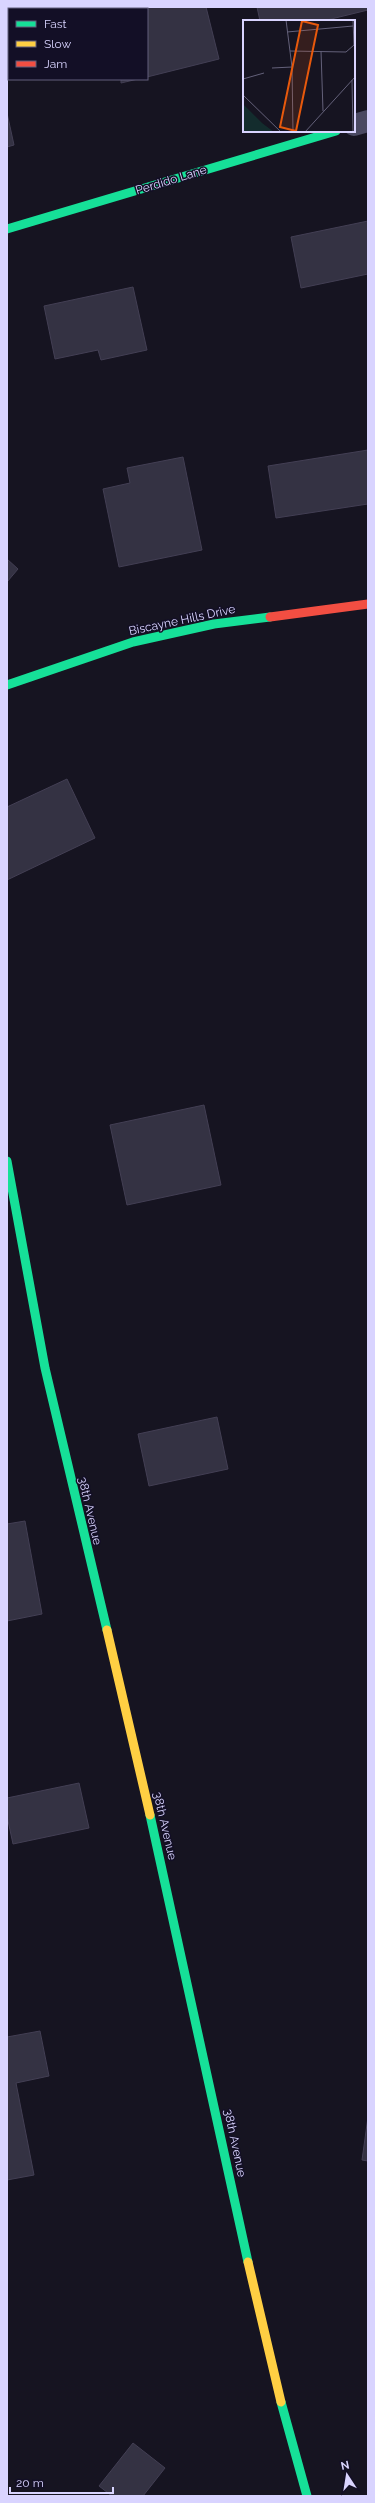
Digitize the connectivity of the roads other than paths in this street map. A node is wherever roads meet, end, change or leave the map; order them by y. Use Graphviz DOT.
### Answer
graph roads {
  1 [pos="368,121"];
  2 [pos="355,126"];
  3 [pos="333,132"];
  4 [pos="7,229"];
  5 [pos="368,604"];
  6 [pos="7,685"];
  7 [pos="7,1161"];
  8 [pos="306,2496"];
  1 -- 2 [label="street"];
  3 -- 4 [label="street, Perdido Lane"];
  5 -- 6 [label="street, Biscayne Hills Drive"];
  7 -- 8 [label="street, 38th Avenue"];
}
